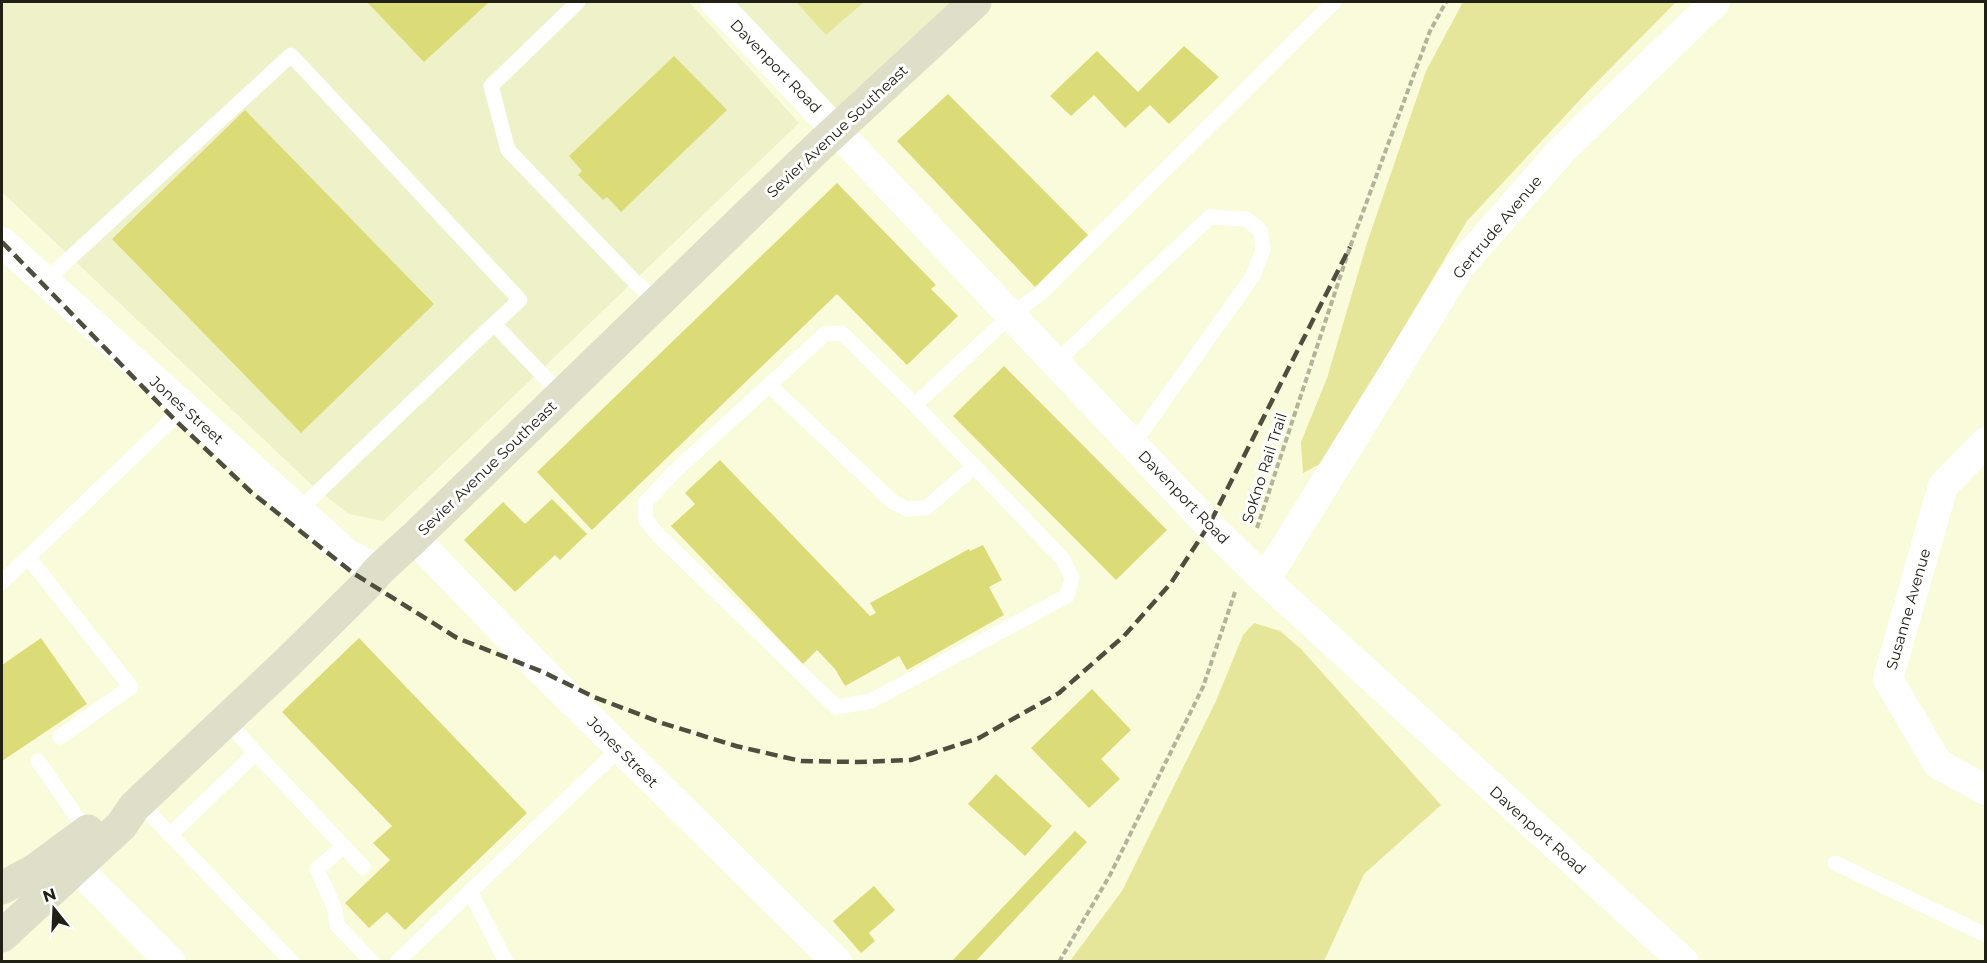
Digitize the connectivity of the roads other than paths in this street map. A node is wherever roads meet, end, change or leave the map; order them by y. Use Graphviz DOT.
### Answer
graph roads {
  1 [pos="578,2"];
  2 [pos="715,2"];
  3 [pos="975,2"];
  4 [pos="1334,2"];
  5 [pos="1715,2"];
  6 [pos="837,129"];
  7 [pos="2,242"];
  8 [pos="45,281"];
  9 [pos="658,302"];
  10 [pos="1011,315"];
  11 [pos="494,324"];
  12 [pos="1056,362"];
  13 [pos="769,385"];
  14 [pos="562,395"];
  15 [pos="915,405"];
  16 [pos="184,408"];
  17 [pos="1986,442"];
  18 [pos="1133,444"];
  19 [pos="975,466"];
  20 [pos="297,511"];
  21 [pos="414,538"];
  22 [pos="28,557"];
  23 [pos="379,570"];
  24 [pos="1256,570"];
  25 [pos="2,582"];
  26 [pos="225,720"];
  27 [pos="60,737"];
  28 [pos="619,749"];
  29 [pos="256,753"];
  30 [pos="38,761"];
  31 [pos="1986,790"];
  32 [pos="136,805"];
  33 [pos="87,832"];
  34 [pos="170,835"];
  35 [pos="344,846"];
  36 [pos="1835,863"];
  37 [pos="76,867"];
  38 [pos="363,867"];
  39 [pos="2,888"];
  40 [pos="470,891"];
  41 [pos="1986,935"];
  42 [pos="2,936"];
  43 [pos="171,962"];
  44 [pos="292,962"];
  45 [pos="372,962"];
  46 [pos="397,962"];
  47 [pos="506,962"];
  48 [pos="837,962"];
  49 [pos="1684,962"];
  1 -- 9 [label="lane"];
  2 -- 6 [label="street, Davenport Road"];
  3 -- 6 [label="main road, Sevier Avenue Southeast"];
  4 -- 10 [label="lane"];
  5 -- 24 [label="street, Gertrude Avenue"];
  6 -- 9 [label="main road, Sevier Avenue Southeast"];
  6 -- 10 [label="street, Davenport Road"];
  7 -- 8 [label="street, Jones Street"];
  8 -- 11 [label="lane"];
  8 -- 16 [label="street, Jones Street"];
  9 -- 14 [label="main road, Sevier Avenue Southeast"];
  10 -- 12 [label="street, Davenport Road"];
  10 -- 15 [label="lane"];
  11 -- 14 [label="lane"];
  11 -- 20 [label="lane"];
  12 -- 18 [label="street, Davenport Road"];
  12 -- 18 [label="lane"];
  13 -- 15 [label="lane"];
  13 -- 19 [label="lane"];
  13 -- 19 [label="lane"];
  14 -- 21 [label="main road, Sevier Avenue Southeast"];
  15 -- 19 [label="lane"];
  16 -- 20 [label="street, Jones Street"];
  16 -- 22 [label="lane"];
  17 -- 31 [label="street, Susanne Avenue"];
  18 -- 24 [label="street, Davenport Road"];
  20 -- 23 [label="street, Jones Street"];
  21 -- 23 [label="main road, Sevier Avenue Southeast"];
  21 -- 28 [label="street, Jones Street"];
  22 -- 25 [label="lane"];
  22 -- 27 [label="lane"];
  23 -- 26 [label="main road, Sevier Avenue Southeast"];
  24 -- 49 [label="street, Davenport Road"];
  26 -- 29 [label="lane"];
  26 -- 32 [label="main road, Sevier Avenue Southeast"];
  28 -- 40 [label="lane"];
  28 -- 48 [label="street, Jones Street"];
  29 -- 34 [label="lane"];
  29 -- 35 [label="lane"];
  30 -- 33 [label="lane"];
  32 -- 33 [label="main road"];
  32 -- 34 [label="lane"];
  32 -- 37 [label="main road, Sevier Avenue Southeast"];
  33 -- 39 [label="main road"];
  34 -- 44 [label="lane"];
  35 -- 38 [label="lane"];
  35 -- 45 [label="lane"];
  36 -- 41 [label="lane"];
  37 -- 42 [label="main road, Sevier Avenue Southeast"];
  37 -- 43 [label="street"];
  40 -- 46 [label="lane"];
  40 -- 47 [label="lane"];
}
